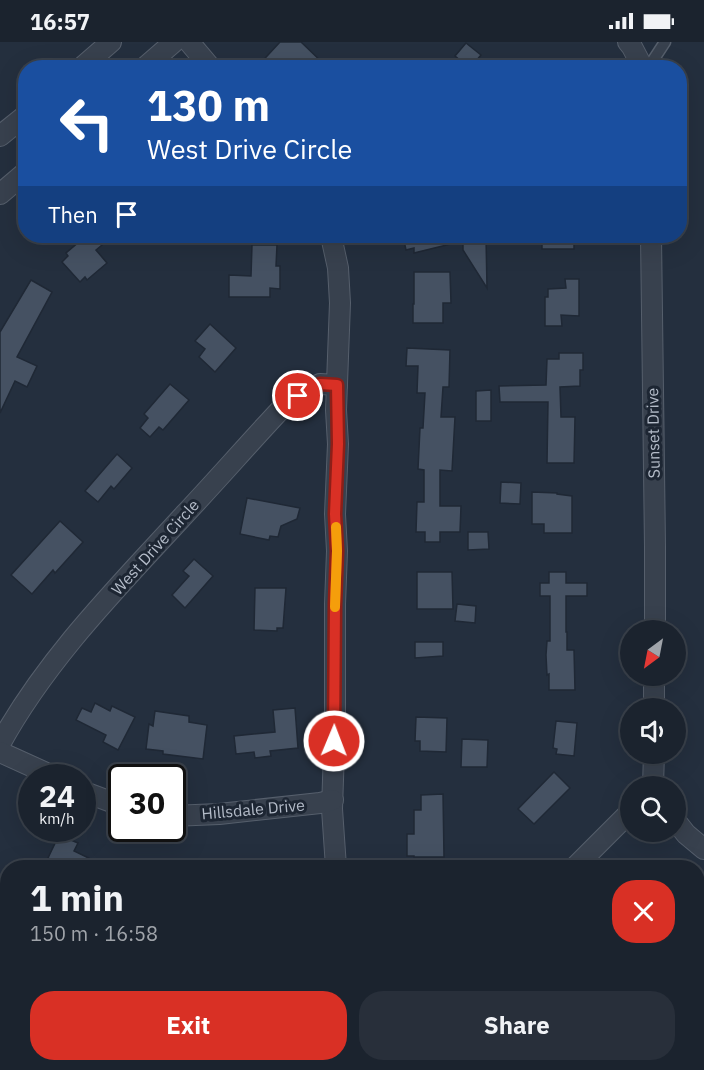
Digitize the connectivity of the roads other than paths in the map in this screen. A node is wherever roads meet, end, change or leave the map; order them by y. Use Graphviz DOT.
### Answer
graph roads {
  1 [pos="111,42"];
  2 [pos="174,42"];
  3 [pos="189,42"];
  4 [pos="628,42"];
  5 [pos="665,42"];
  6 [pos="90,60"];
  7 [pos="153,60"];
  8 [pos="204,60"];
  9 [pos="639,60"];
  10 [pos="653,60"];
  11 [pos="18,121"];
  12 [pos="0,136"];
  13 [pos="18,179"];
  14 [pos="0,194"];
  15 [pos="333,243"];
  16 [pos="651,243"];
  17 [pos="337,385"];
  18 [pos="655,620"];
  19 [pos="0,744"];
  20 [pos="0,752"];
  21 [pos="26,764"];
  22 [pos="333,800"];
  23 [pos="186,815"];
  24 [pos="620,822"];
  25 [pos="686,834"];
  26 [pos="704,849"];
  27 [pos="336,860"];
  28 [pos="581,860"];
  1 -- 6 [label="street"];
  2 -- 7 [label="street"];
  3 -- 8 [label="street"];
  4 -- 9 [label="street"];
  5 -- 10 [label="lane"];
  11 -- 12 [label="street"];
  13 -- 14 [label="street"];
  15 -- 17 [label="street"];
  16 -- 18 [label="street, Sunset Drive"];
  17 -- 19 [label="street, West Drive Circle"];
  17 -- 22 [label="street"];
  20 -- 21 [label="street"];
  22 -- 23 [label="street, Hillsdale Drive"];
  22 -- 27 [label="street"];
  24 -- 28 [label="street"];
  25 -- 26 [label="street"];
}
